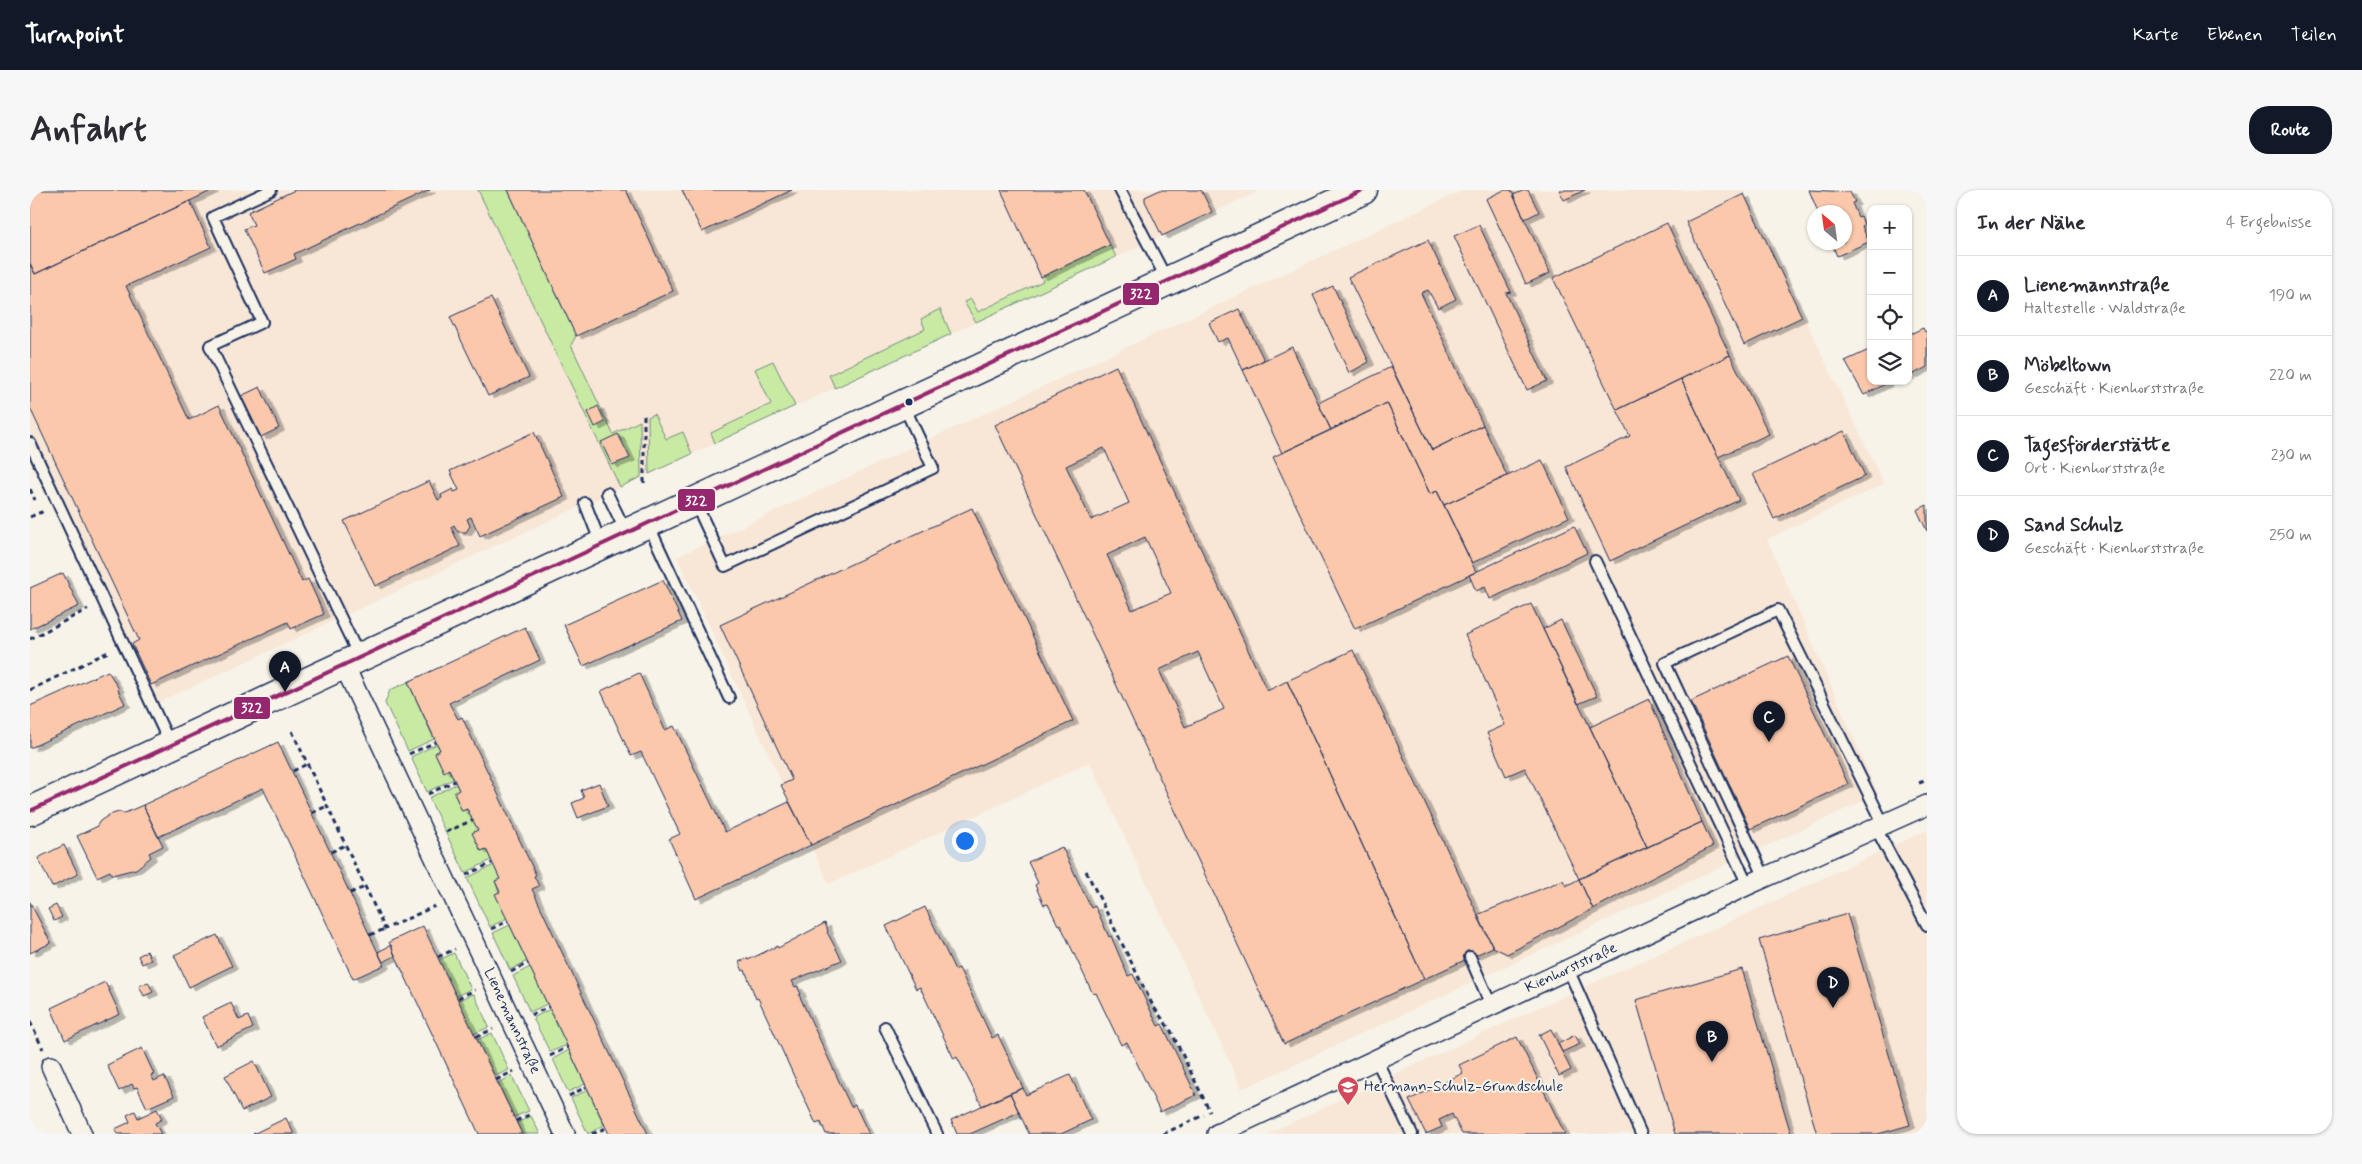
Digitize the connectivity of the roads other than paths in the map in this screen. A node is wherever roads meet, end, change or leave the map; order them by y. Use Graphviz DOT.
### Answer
graph roads {
  1 [pos="271,190"];
  2 [pos="1120,190"];
  3 [pos="1363,190"];
  4 [pos="1168,281"];
  5 [pos="903,404"];
  6 [pos="30,443"];
  7 [pos="607,493"];
  8 [pos="695,501"];
  9 [pos="585,503"];
  10 [pos="638,528"];
  11 [pos="602,544"];
  12 [pos="1595,562"];
  13 [pos="352,661"];
  14 [pos="729,698"];
  15 [pos="170,745"];
  16 [pos="1927,805"];
  17 [pos="30,811"];
  18 [pos="1880,826"];
  19 [pos="1765,878"];
  20 [pos="1748,886"];
  21 [pos="1927,925"];
  22 [pos="1470,958"];
  23 [pos="1568,969"];
  24 [pos="1491,1005"];
  25 [pos="885,1027"];
  26 [pos="1376,1059"];
  27 [pos="51,1066"];
  28 [pos="82,1134"];
  29 [pos="565,1134"];
  30 [pos="937,1134"];
  31 [pos="1218,1134"];
  32 [pos="1412,1134"];
  33 [pos="1641,1134"];
  1 -- 13 [label="lane"];
  2 -- 4 [label="lane"];
  3 -- 4 [label="main road"];
  4 -- 5 [label="main road"];
  5 -- 8 [label="main road"];
  5 -- 8 [label="lane"];
  6 -- 15 [label="lane"];
  7 -- 10 [label="lane"];
  8 -- 10 [label="main road"];
  9 -- 11 [label="lane"];
  10 -- 11 [label="main road"];
  10 -- 14 [label="lane"];
  11 -- 13 [label="main road"];
  12 -- 20 [label="lane"];
  13 -- 15 [label="main road"];
  13 -- 29 [label="street, Lienemannstraße"];
  15 -- 17 [label="main road"];
  16 -- 18 [label="street, Kienhorststraße"];
  18 -- 19 [label="street, Kienhorststraße"];
  18 -- 19 [label="lane"];
  18 -- 21 [label="lane"];
  19 -- 20 [label="street, Kienhorststraße"];
  20 -- 23 [label="street, Kienhorststraße"];
  22 -- 24 [label="lane"];
  23 -- 24 [label="street, Kienhorststraße"];
  23 -- 33 [label="lane"];
  24 -- 26 [label="street, Kienhorststraße"];
  25 -- 30 [label="lane"];
  26 -- 31 [label="street, Kienhorststraße"];
  26 -- 32 [label="lane"];
  27 -- 28 [label="street"];
}
